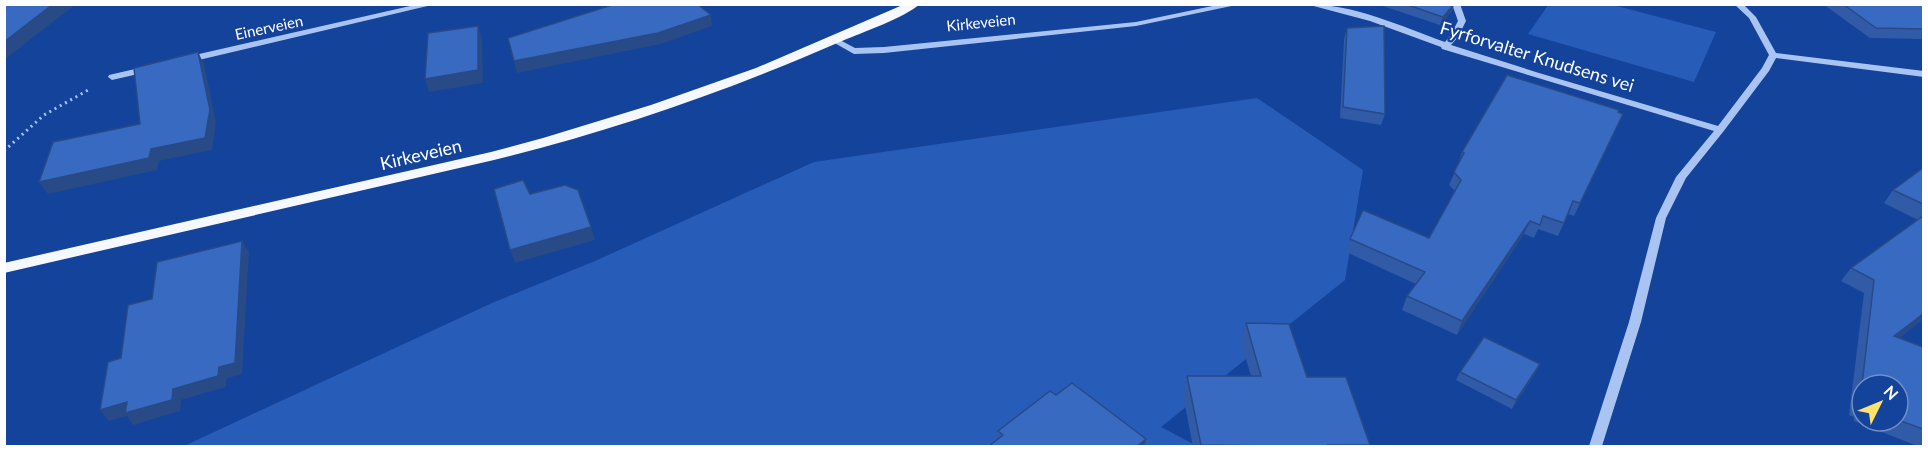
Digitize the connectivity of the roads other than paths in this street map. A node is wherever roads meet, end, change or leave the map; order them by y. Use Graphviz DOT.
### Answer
graph roads {
  1 [pos="432,4"];
  2 [pos="915,4"];
  3 [pos="1238,4"];
  4 [pos="1310,4"];
  5 [pos="1456,4"];
  6 [pos="1738,4"];
  7 [pos="835,41"];
  8 [pos="1445,47"];
  9 [pos="1773,55"];
  10 [pos="180,61"];
  11 [pos="158,67"];
  12 [pos="1923,74"];
  13 [pos="112,77"];
  14 [pos="1720,130"];
  15 [pos="4,268"];
  16 [pos="1595,447"];
  1 -- 10 [label="street, Einerveien"];
  2 -- 7 [label="main road, Kirkeveien"];
  3 -- 7 [label="street, Kirkeveien"];
  4 -- 8 [label="street, Fyrforvalter Knudsens vei"];
  5 -- 8 [label="street"];
  6 -- 9 [label="street"];
  7 -- 15 [label="main road, Kirkeveien"];
  8 -- 14 [label="street, Fyrforvalter Knudsens vei"];
  9 -- 12 [label="street"];
  9 -- 14 [label="street"];
  11 -- 13 [label="street"];
  14 -- 16 [label="street"];
}
